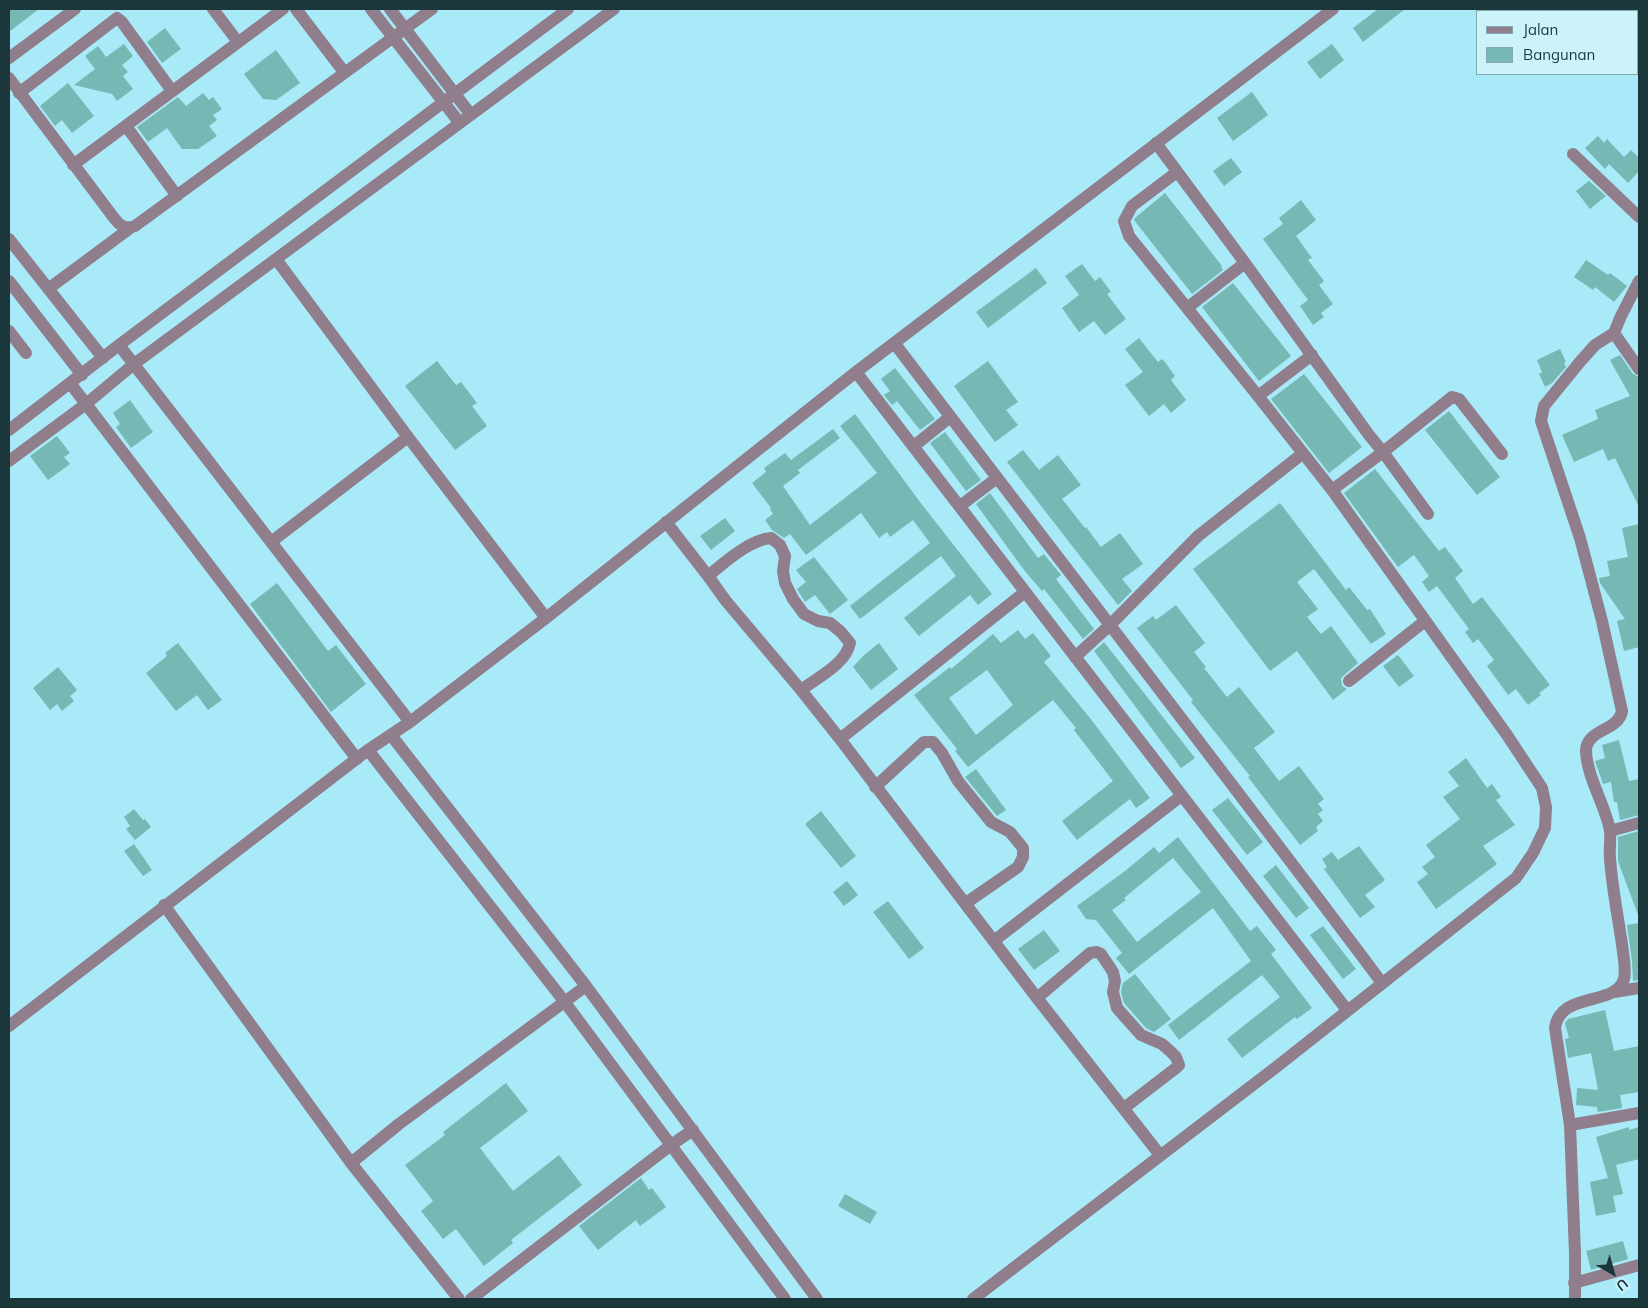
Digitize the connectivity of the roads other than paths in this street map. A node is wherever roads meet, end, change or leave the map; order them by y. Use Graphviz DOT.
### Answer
graph roads {
  1 [pos="74,9"];
  2 [pos="213,9"];
  3 [pos="283,9"];
  4 [pos="296,9"];
  5 [pos="371,9"];
  6 [pos="390,9"];
  7 [pos="432,9"];
  8 [pos="568,9"];
  9 [pos="614,9"];
  10 [pos="1333,9"];
  11 [pos="405,28"];
  12 [pos="392,36"];
  13 [pos="238,42"];
  14 [pos="9,58"];
  15 [pos="344,72"];
  16 [pos="9,78"];
  17 [pos="172,91"];
  18 [pos="19,93"];
  19 [pos="454,94"];
  20 [pos="443,102"];
  21 [pos="471,115"];
  22 [pos="460,122"];
  23 [pos="126,126"];
  24 [pos="1156,143"];
  25 [pos="1573,154"];
  26 [pos="73,165"];
  27 [pos="1177,172"];
  28 [pos="177,196"];
  29 [pos="1639,217"];
  30 [pos="129,229"];
  31 [pos="9,239"];
  32 [pos="276,259"];
  33 [pos="1245,264"];
  34 [pos="9,281"];
  35 [pos="1639,281"];
  36 [pos="48,289"];
  37 [pos="1187,308"];
  38 [pos="9,331"];
  39 [pos="1614,333"];
  40 [pos="895,344"];
  41 [pos="119,345"];
  42 [pos="26,353"];
  43 [pos="1312,355"];
  44 [pos="103,358"];
  45 [pos="134,364"];
  46 [pos="1639,369"];
  47 [pos="856,372"];
  48 [pos="82,375"];
  49 [pos="70,383"];
  50 [pos="1258,396"];
  51 [pos="86,404"];
  52 [pos="950,417"];
  53 [pos="9,430"];
  54 [pos="408,437"];
  55 [pos="914,446"];
  56 [pos="1383,452"];
  57 [pos="1302,454"];
  58 [pos="1502,454"];
  59 [pos="9,461"];
  60 [pos="997,478"];
  61 [pos="1332,490"];
  62 [pos="960,506"];
  63 [pos="1428,514"];
  64 [pos="666,522"];
  65 [pos="271,542"];
  66 [pos="708,576"];
  67 [pos="1025,592"];
  68 [pos="546,618"];
  69 [pos="1425,621"];
  70 [pos="1110,625"];
  71 [pos="1075,657"];
  72 [pos="1350,681"];
  73 [pos="801,690"];
  74 [pos="410,722"];
  75 [pos="391,734"];
  76 [pos="840,740"];
  77 [pos="368,750"];
  78 [pos="357,759"];
  79 [pos="876,787"];
  80 [pos="1181,796"];
  81 [pos="1639,823"];
  82 [pos="1610,831"];
  83 [pos="966,903"];
  84 [pos="164,905"];
  85 [pos="995,940"];
  86 [pos="1382,983"];
  87 [pos="586,986"];
  88 [pos="1639,988"];
  89 [pos="1614,992"];
  90 [pos="1037,998"];
  91 [pos="564,1001"];
  92 [pos="1347,1010"];
  93 [pos="9,1026"];
  94 [pos="1124,1108"];
  95 [pos="1639,1113"];
  96 [pos="1570,1125"];
  97 [pos="693,1130"];
  98 [pos="671,1145"];
  99 [pos="1160,1155"];
  100 [pos="351,1163"];
  101 [pos="1639,1266"];
  102 [pos="1574,1283"];
  103 [pos="459,1299"];
  104 [pos="472,1299"];
  105 [pos="785,1299"];
  106 [pos="817,1299"];
  107 [pos="973,1299"];
  108 [pos="1575,1299"];
  1 -- 14 [label="street"];
  2 -- 13 [label="street"];
  3 -- 13 [label="street"];
  4 -- 15 [label="street"];
  5 -- 12 [label="street"];
  6 -- 11 [label="street"];
  7 -- 11 [label="street"];
  8 -- 19 [label="street"];
  9 -- 21 [label="street"];
  10 -- 24 [label="street"];
  11 -- 12 [label="street"];
  11 -- 19 [label="street"];
  12 -- 15 [label="street"];
  12 -- 20 [label="street"];
  13 -- 17 [label="street"];
  15 -- 28 [label="street"];
  16 -- 18 [label="street"];
  17 -- 18 [label="street"];
  17 -- 23 [label="street"];
  18 -- 26 [label="street"];
  19 -- 20 [label="street"];
  19 -- 21 [label="street"];
  20 -- 22 [label="street"];
  20 -- 41 [label="street"];
  21 -- 22 [label="street"];
  22 -- 32 [label="street"];
  23 -- 26 [label="street"];
  23 -- 28 [label="street"];
  24 -- 27 [label="street"];
  24 -- 40 [label="street"];
  25 -- 29 [label="street"];
  26 -- 30 [label="street"];
  27 -- 33 [label="street"];
  27 -- 37 [label="street"];
  28 -- 30 [label="street"];
  30 -- 36 [label="street"];
  31 -- 36 [label="street"];
  32 -- 45 [label="street"];
  32 -- 54 [label="street"];
  33 -- 37 [label="street"];
  33 -- 43 [label="street"];
  34 -- 48 [label="street"];
  35 -- 39 [label="street"];
  36 -- 44 [label="street"];
  37 -- 50 [label="street"];
  38 -- 42 [label="street"];
  39 -- 46 [label="street"];
  39 -- 82 [label="street"];
  40 -- 47 [label="street"];
  40 -- 52 [label="street"];
  41 -- 44 [label="street"];
  41 -- 45 [label="street"];
  43 -- 50 [label="street"];
  43 -- 56 [label="street"];
  44 -- 48 [label="street"];
  45 -- 51 [label="street"];
  45 -- 65 [label="street"];
  47 -- 55 [label="street"];
  47 -- 64 [label="street"];
  48 -- 49 [label="street"];
  49 -- 51 [label="street"];
  49 -- 53 [label="street"];
  50 -- 57 [label="street"];
  51 -- 59 [label="street"];
  51 -- 78 [label="street"];
  52 -- 55 [label="street"];
  52 -- 60 [label="street"];
  54 -- 65 [label="street"];
  54 -- 68 [label="street"];
  55 -- 62 [label="street"];
  56 -- 58 [label="street"];
  56 -- 61 [label="street"];
  56 -- 63 [label="street"];
  57 -- 61 [label="street"];
  57 -- 70 [label="street"];
  60 -- 62 [label="street"];
  60 -- 70 [label="street"];
  61 -- 69 [label="street"];
  62 -- 67 [label="street"];
  64 -- 66 [label="street"];
  64 -- 68 [label="street"];
  65 -- 74 [label="street"];
  66 -- 73 [label="street"];
  66 -- 73 [label="street"];
  67 -- 71 [label="street"];
  67 -- 76 [label="street"];
  68 -- 74 [label="street"];
  69 -- 72 [label="street"];
  69 -- 86 [label="street"];
  70 -- 71 [label="street"];
  70 -- 86 [label="street"];
  71 -- 80 [label="street"];
  73 -- 76 [label="street"];
  74 -- 75 [label="street"];
  75 -- 77 [label="street"];
  75 -- 87 [label="street"];
  76 -- 79 [label="street"];
  77 -- 78 [label="street"];
  77 -- 91 [label="street"];
  78 -- 84 [label="street"];
  79 -- 83 [label="street"];
  79 -- 83 [label="street"];
  80 -- 85 [label="street"];
  80 -- 92 [label="street"];
  81 -- 82 [label="street"];
  82 -- 89 [label="street"];
  83 -- 85 [label="street"];
  84 -- 93 [label="street"];
  84 -- 100 [label="street"];
  85 -- 90 [label="street"];
  86 -- 92 [label="street"];
  87 -- 91 [label="street"];
  87 -- 97 [label="street"];
  88 -- 89 [label="street"];
  89 -- 96 [label="street"];
  90 -- 94 [label="street"];
  90 -- 94 [label="street"];
  91 -- 98 [label="street"];
  91 -- 100 [label="street"];
  92 -- 99 [label="street"];
  94 -- 99 [label="street"];
  95 -- 96 [label="street"];
  96 -- 102 [label="street"];
  97 -- 98 [label="street"];
  97 -- 106 [label="street"];
  98 -- 104 [label="street"];
  98 -- 105 [label="street"];
  99 -- 107 [label="street"];
  100 -- 103 [label="street"];
  101 -- 102 [label="street"];
  102 -- 108 [label="street"];
}
